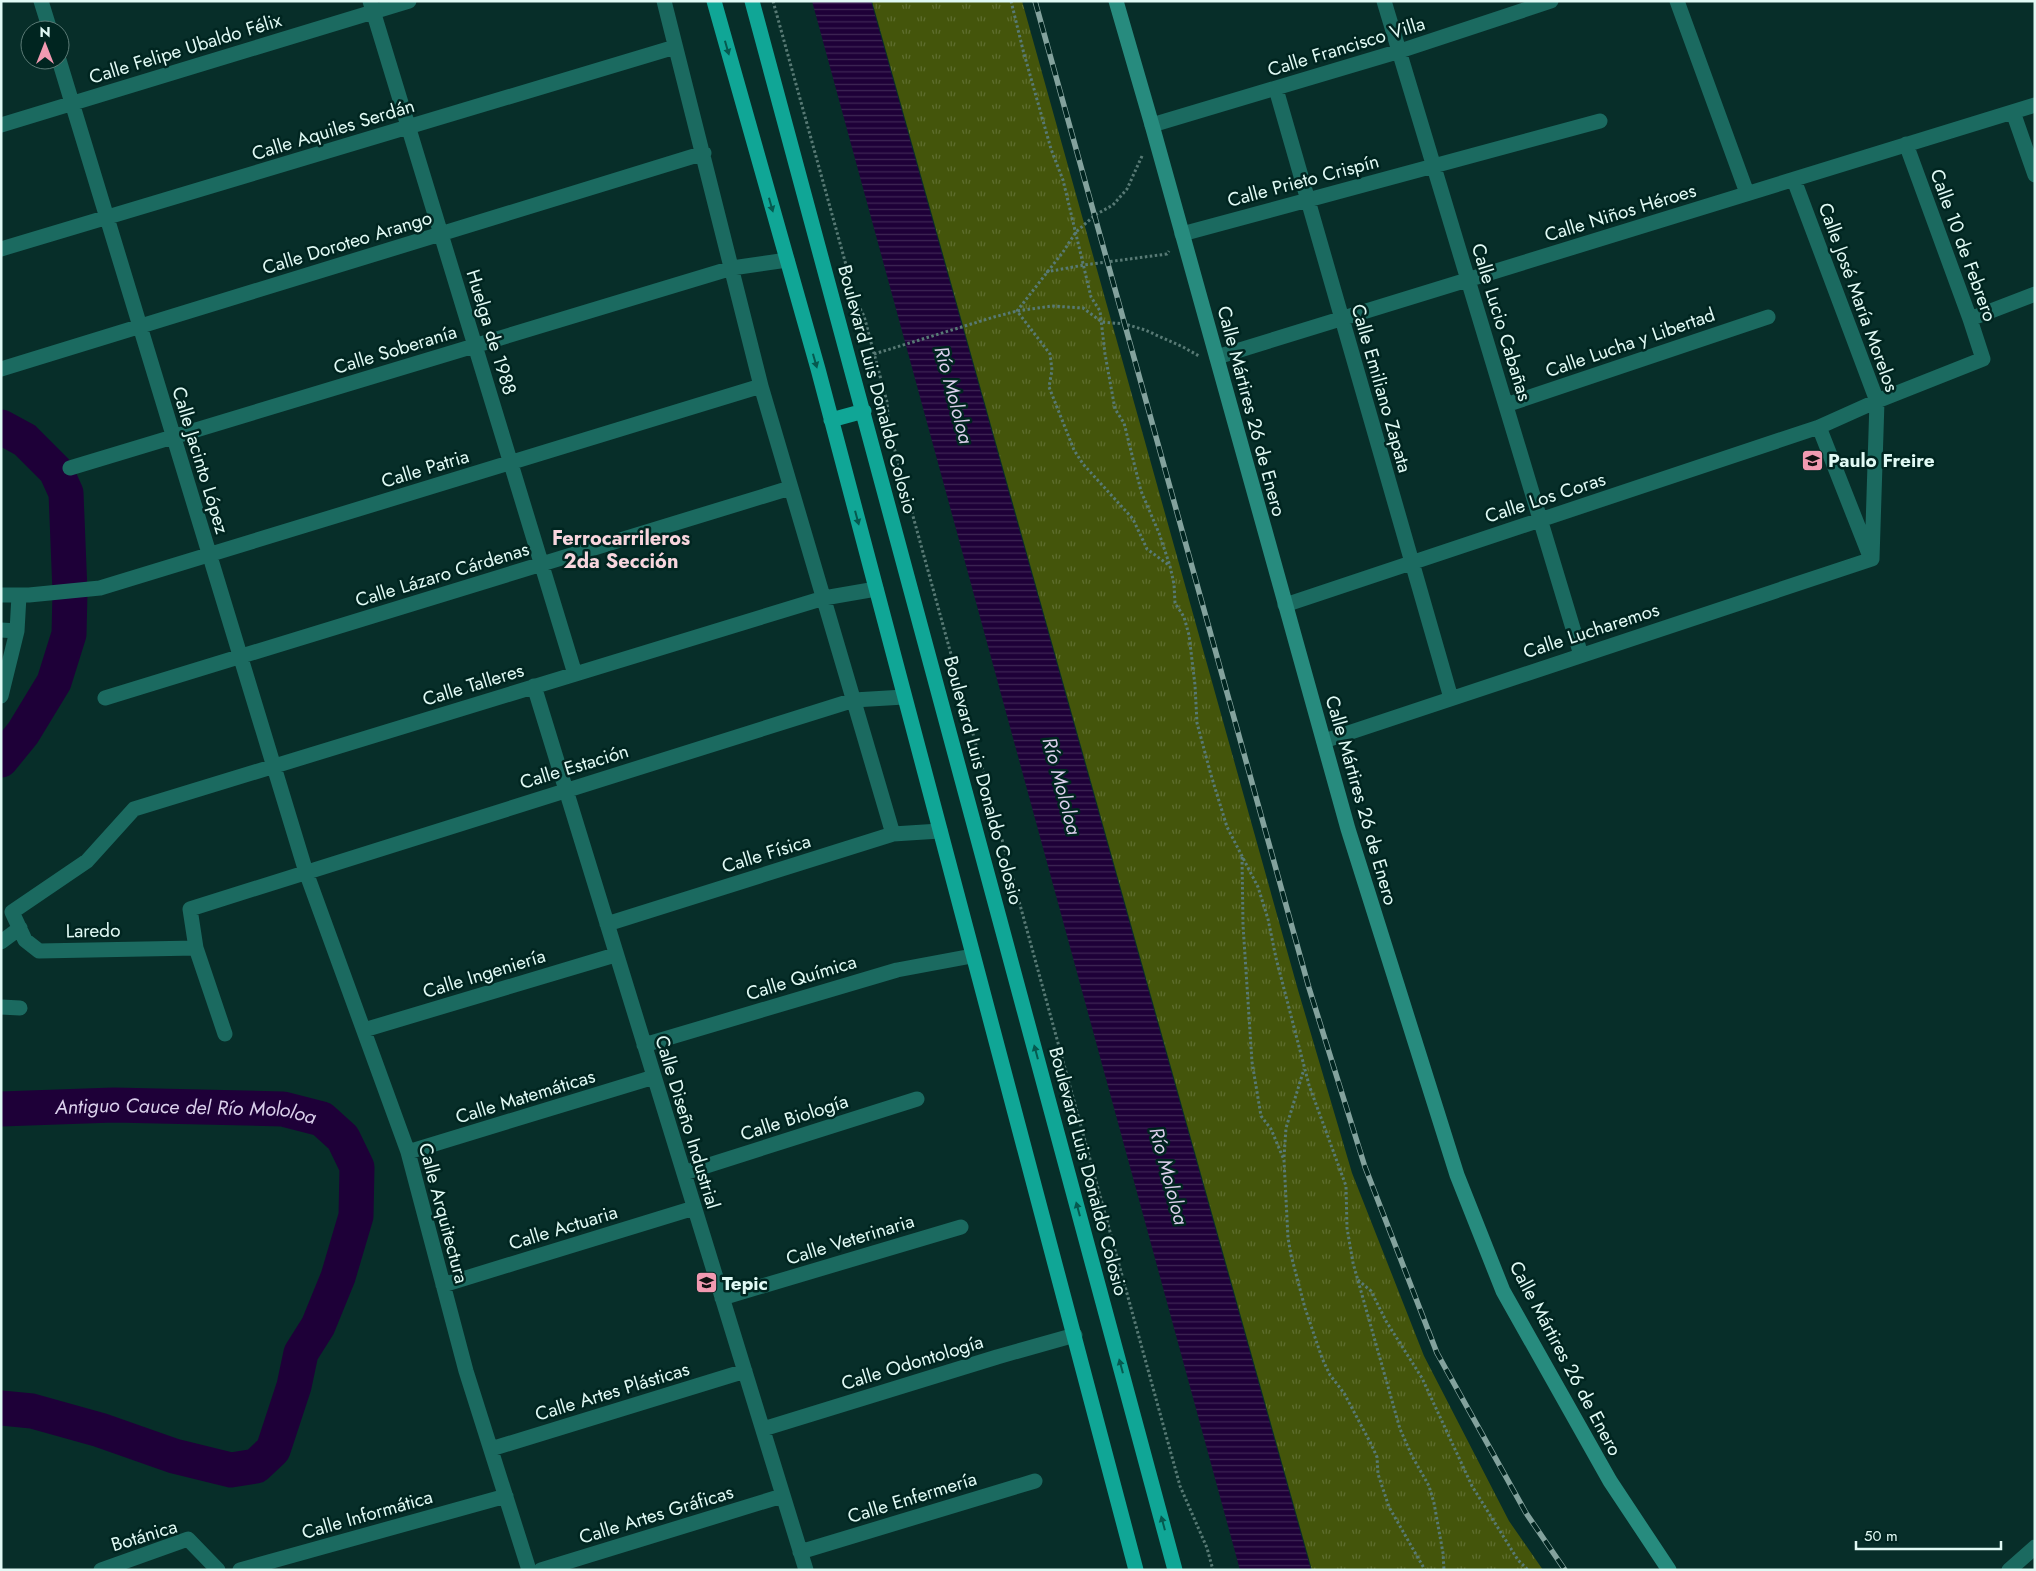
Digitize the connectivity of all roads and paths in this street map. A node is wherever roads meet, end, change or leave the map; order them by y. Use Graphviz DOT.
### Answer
graph roads {
  1 [pos="41,1"];
  2 [pos="409,1"];
  3 [pos="664,1"];
  4 [pos="714,1"];
  5 [pos="752,1"];
  6 [pos="773,1"];
  7 [pos="1011,1"];
  8 [pos="1116,1"];
  9 [pos="1384,1"];
  10 [pos="1551,1"];
  11 [pos="1677,1"];
  12 [pos="371,7"];
  13 [pos="47,20"];
  14 [pos="675,47"];
  15 [pos="1400,51"];
  16 [pos="62,70"];
  17 [pos="1276,89"];
  18 [pos="72,103"];
  19 [pos="2035,105"];
  20 [pos="2013,112"];
  21 [pos="1600,121"];
  22 [pos="1,124"];
  23 [pos="1152,124"];
  24 [pos="408,127"];
  25 [pos="1906,144"];
  26 [pos="1143,153"];
  27 [pos="704,154"];
  28 [pos="1434,166"];
  29 [pos="2035,175"];
  30 [pos="1794,180"];
  31 [pos="1747,193"];
  32 [pos="1308,200"];
  33 [pos="106,218"];
  34 [pos="1076,232"];
  35 [pos="441,234"];
  36 [pos="1182,234"];
  37 [pos="1,249"];
  38 [pos="787,260"];
  39 [pos="1084,264"];
  40 [pos="732,268"];
  41 [pos="1046,273"];
  42 [pos="1468,280"];
  43 [pos="2035,294"];
  44 [pos="1017,311"];
  45 [pos="1768,317"];
  46 [pos="1342,319"];
  47 [pos="1970,319"];
  48 [pos="1102,322"];
  49 [pos="140,326"];
  50 [pos="475,346"];
  51 [pos="874,354"];
  52 [pos="1217,357"];
  53 [pos="1,369"];
  54 [pos="761,386"];
  55 [pos="1877,401"];
  56 [pos="1506,405"];
  57 [pos="864,411"];
  58 [pos="831,420"];
  59 [pos="1818,427"];
  60 [pos="173,437"];
  61 [pos="511,462"];
  62 [pos="70,468"];
  63 [pos="790,488"];
  64 [pos="1540,520"];
  65 [pos="210,555"];
  66 [pos="1872,559"];
  67 [pos="1412,563"];
  68 [pos="542,564"];
  69 [pos="1170,566"];
  70 [pos="876,589"];
  71 [pos="1,596"];
  72 [pos="24,596"];
  73 [pos="824,598"];
  74 [pos="1285,605"];
  75 [pos="1,630"];
  76 [pos="17,630"];
  77 [pos="1580,655"];
  78 [pos="240,656"];
  79 [pos="575,674"];
  80 [pos="534,686"];
  81 [pos="2,694"];
  82 [pos="904,697"];
  83 [pos="105,698"];
  84 [pos="1451,698"];
  85 [pos="854,700"];
  86 [pos="1324,741"];
  87 [pos="274,766"];
  88 [pos="566,790"];
  89 [pos="940,831"];
  90 [pos="893,834"];
  91 [pos="1242,857"];
  92 [pos="306,872"];
  93 [pos="607,924"];
  94 [pos="20,928"];
  95 [pos="1,942"];
  96 [pos="196,948"];
  97 [pos="615,955"];
  98 [pos="972,956"];
  99 [pos="1,1007"];
  100 [pos="20,1008"];
  101 [pos="364,1030"];
  102 [pos="225,1034"];
  103 [pos="644,1046"];
  104 [pos="1305,1068"];
  105 [pos="654,1077"];
  106 [pos="917,1099"];
  107 [pos="408,1152"];
  108 [pos="1284,1160"];
  109 [pos="684,1173"];
  110 [pos="694,1208"];
  111 [pos="961,1227"];
  112 [pos="1358,1279"];
  113 [pos="443,1285"];
  114 [pos="722,1298"];
  115 [pos="1075,1335"];
  116 [pos="744,1371"];
  117 [pos="763,1429"];
  118 [pos="491,1448"];
  119 [pos="1035,1481"];
  120 [pos="506,1496"];
  121 [pos="782,1496"];
  122 [pos="2035,1547"];
  123 [pos="800,1552"];
  124 [pos="1668,1569"];
  125 [pos="101,1570"];
  126 [pos="218,1570"];
  127 [pos="240,1570"];
  128 [pos="529,1570"];
  129 [pos="541,1570"];
  130 [pos="806,1570"];
  131 [pos="1136,1570"];
  132 [pos="1176,1570"];
  133 [pos="1213,1570"];
  134 [pos="1424,1570"];
  135 [pos="1444,1570"];
  136 [pos="1528,1570"];
  137 [pos="2009,1570"];
  1 -- 13 [label="street"];
  2 -- 12 [label="street, Calle Felipe Ubaldo Félix"];
  3 -- 14 [label="street"];
  4 -- 38 [label="main road, one-way"];
  5 -- 57 [label="main road, Boulevard Luis Donaldo Colosio"];
  6 -- 51 [label="path"];
  7 -- 34 [label="path"];
  8 -- 23 [label="street, Calle Mártires 26 de Enero"];
  9 -- 15 [label="street, Calle Lucio Cabañas"];
  10 -- 15 [label="street, Calle Francisco Villa"];
  11 -- 31 [label="street"];
  12 -- 18 [label="street, Calle Felipe Ubaldo Félix"];
  12 -- 24 [label="street, Huelga de 1988"];
  14 -- 24 [label="street, Calle Aquiles Serdán"];
  14 -- 27 [label="street"];
  15 -- 17 [label="street, Calle Francisco Villa"];
  15 -- 28 [label="street, Calle Lucio Cabañas"];
  16 -- 18 [label="street, Calle Jacinto López"];
  17 -- 23 [label="street, Calle Francisco Villa"];
  17 -- 32 [label="street, Calle Emiliano Zapata"];
  18 -- 22 [label="street, Calle Felipe Ubaldo Félix"];
  18 -- 33 [label="street, Calle Jacinto López"];
  19 -- 20 [label="street, Calle Niños Héroes"];
  20 -- 25 [label="street, Calle Niños Héroes"];
  20 -- 29 [label="street"];
  21 -- 28 [label="street, Calle Prieto Crispín"];
  23 -- 36 [label="street, Calle Mártires 26 de Enero"];
  24 -- 33 [label="street, Calle Aquiles Serdán"];
  24 -- 35 [label="street, Huelga de 1988"];
  25 -- 30 [label="street, Calle Niños Héroes"];
  25 -- 47 [label="street, Calle 10 de Febrero"];
  26 -- 34 [label="path"];
  27 -- 35 [label="street, Calle Doroteo Arango"];
  27 -- 40 [label="street"];
  28 -- 32 [label="street, Calle Prieto Crispín"];
  28 -- 42 [label="street, Calle Lucio Cabañas"];
  30 -- 31 [label="street, Calle Niños Héroes"];
  30 -- 55 [label="street, Calle José María Morelos"];
  31 -- 42 [label="street, Calle Niños Héroes"];
  32 -- 36 [label="street, Calle Prieto Crispín"];
  32 -- 46 [label="street, Calle Emiliano Zapata"];
  33 -- 37 [label="street, Calle Aquiles Serdán"];
  33 -- 49 [label="street, Calle Jacinto López"];
  34 -- 39 [label="path"];
  34 -- 41 [label="path"];
  35 -- 49 [label="street, Calle Doroteo Arango"];
  35 -- 50 [label="street, Huelga de 1988"];
  36 -- 39 [label="path"];
  36 -- 52 [label="street, Calle Mártires 26 de Enero"];
  38 -- 40 [label="street, Calle Soberanía"];
  38 -- 58 [label="main road, one-way"];
  39 -- 41 [label="path"];
  39 -- 48 [label="path"];
  40 -- 50 [label="street, Calle Soberanía"];
  40 -- 54 [label="street"];
  41 -- 44 [label="path"];
  42 -- 46 [label="street, Calle Niños Héroes"];
  42 -- 56 [label="street, Calle Lucio Cabañas"];
  43 -- 47 [label="street"];
  44 -- 48 [label="path"];
  44 -- 51 [label="path"];
  44 -- 69 [label="path"];
  45 -- 56 [label="street, Calle Lucha y Libertad"];
  46 -- 52 [label="street, Calle Niños Héroes"];
  46 -- 67 [label="street, Calle Emiliano Zapata"];
  47 -- 55 [label="street, Calle 10 de Febrero"];
  48 -- 52 [label="path"];
  48 -- 69 [label="path"];
  49 -- 53 [label="street, Calle Doroteo Arango"];
  49 -- 60 [label="street, Calle Jacinto López"];
  50 -- 60 [label="street, Calle Soberanía"];
  50 -- 61 [label="street, Huelga de 1988"];
  51 -- 133 [label="path"];
  52 -- 74 [label="street, Calle Mártires 26 de Enero"];
  54 -- 61 [label="street, Calle Patria"];
  54 -- 63 [label="street"];
  55 -- 59 [label="street"];
  55 -- 66 [label="street, Calle José María Morelos"];
  56 -- 64 [label="street, Calle Lucio Cabañas"];
  57 -- 58 [label="main road"];
  132 -- 57 [label="main road, Boulevard Luis Donaldo Colosio, one-way"];
  58 -- 70 [label="main road, one-way"];
  59 -- 64 [label="street, Calle Los Coras"];
  59 -- 66 [label="street"];
  60 -- 62 [label="street, Calle Soberanía"];
  60 -- 65 [label="street, Calle Jacinto López"];
  61 -- 65 [label="street, Calle Patria"];
  61 -- 68 [label="street, Huelga de 1988"];
  63 -- 68 [label="street, Calle Lázaro Cárdenas"];
  63 -- 73 [label="street"];
  64 -- 67 [label="street, Calle Los Coras"];
  64 -- 77 [label="street, Calle Lucio Cabañas"];
  65 -- 72 [label="street, Calle Patria"];
  65 -- 78 [label="street, Calle Jacinto López"];
  66 -- 77 [label="street, Calle Lucharemos"];
  67 -- 74 [label="street, Calle Los Coras"];
  67 -- 84 [label="street, Calle Emiliano Zapata"];
  68 -- 78 [label="street, Calle Lázaro Cárdenas"];
  68 -- 79 [label="street, Huelga de 1988"];
  69 -- 91 [label="path"];
  70 -- 73 [label="street, Calle Talleres"];
  70 -- 82 [label="main road"];
  71 -- 72 [label="street, Calle Patria"];
  72 -- 76 [label="street"];
  73 -- 79 [label="street, Calle Talleres"];
  73 -- 85 [label="street"];
  74 -- 86 [label="street, Calle Mártires 26 de Enero"];
  75 -- 76 [label="street"];
  76 -- 81 [label="street"];
  77 -- 84 [label="street, Calle Lucharemos"];
  78 -- 83 [label="street, Calle Lázaro Cárdenas"];
  78 -- 87 [label="street, Calle Jacinto López"];
  79 -- 80 [label="street, Calle Talleres"];
  80 -- 87 [label="street, Calle Talleres"];
  80 -- 88 [label="street, Calle Diseño Industrial"];
  82 -- 85 [label="street, Calle Estación"];
  82 -- 89 [label="main road"];
  84 -- 86 [label="street, Calle Lucharemos"];
  85 -- 88 [label="street, Calle Estación"];
  85 -- 90 [label="street"];
  86 -- 124 [label="street, Calle Mártires 26 de Enero"];
  87 -- 92 [label="street, Calle Jacinto López"];
  87 -- 94 [label="street, Calle Talleres"];
  88 -- 92 [label="street, Calle Estación"];
  88 -- 93 [label="street, Calle Diseño Industrial"];
  89 -- 90 [label="street, Calle Física"];
  89 -- 98 [label="main road"];
  90 -- 93 [label="street, Calle Física"];
  91 -- 104 [label="path"];
  91 -- 108 [label="path"];
  92 -- 96 [label="street"];
  92 -- 101 [label="street, Calle Arquitectura"];
  93 -- 97 [label="street, Calle Diseño Industrial"];
  94 -- 95 [label="street"];
  94 -- 96 [label="street, Laredo"];
  96 -- 102 [label="street"];
  97 -- 101 [label="street, Calle Ingeniería"];
  97 -- 103 [label="street, Calle Diseño Industrial"];
  98 -- 103 [label="street, Calle Química"];
  98 -- 115 [label="main road"];
  99 -- 100 [label="street"];
  101 -- 107 [label="street, Calle Arquitectura"];
  103 -- 105 [label="street, Calle Diseño Industrial"];
  104 -- 108 [label="path"];
  104 -- 112 [label="path"];
  105 -- 107 [label="street, Calle Matemáticas"];
  105 -- 109 [label="street, Calle Diseño Industrial"];
  106 -- 109 [label="street, Calle Biología"];
  107 -- 113 [label="street, Calle Arquitectura"];
  108 -- 134 [label="path"];
  109 -- 110 [label="street, Calle Diseño Industrial"];
  110 -- 113 [label="street, Calle Actuaria"];
  110 -- 114 [label="street, Calle Diseño Industrial"];
  111 -- 114 [label="street, Calle Veterinaria"];
  112 -- 135 [label="path"];
  112 -- 136 [label="path"];
  113 -- 118 [label="street, Calle Arquitectura"];
  114 -- 116 [label="street, Calle Diseño Industrial"];
  115 -- 117 [label="street, Calle Odontología"];
  115 -- 131 [label="main road"];
  116 -- 117 [label="street, Calle Diseño Industrial"];
  116 -- 118 [label="street, Calle Artes Plásticas"];
  117 -- 121 [label="street, Calle Diseño Industrial"];
  118 -- 120 [label="street, Calle Arquitectura"];
  119 -- 123 [label="street, Calle Enfermería"];
  120 -- 127 [label="street, Calle Informática"];
  120 -- 128 [label="street, Calle Arquitectura"];
  121 -- 123 [label="street, Calle Diseño Industrial"];
  121 -- 129 [label="street, Calle Artes Gráficas"];
  122 -- 137 [label="street"];
  123 -- 130 [label="street, Calle Diseño Industrial"];
  125 -- 126 [label="street, Botánica"];
}
